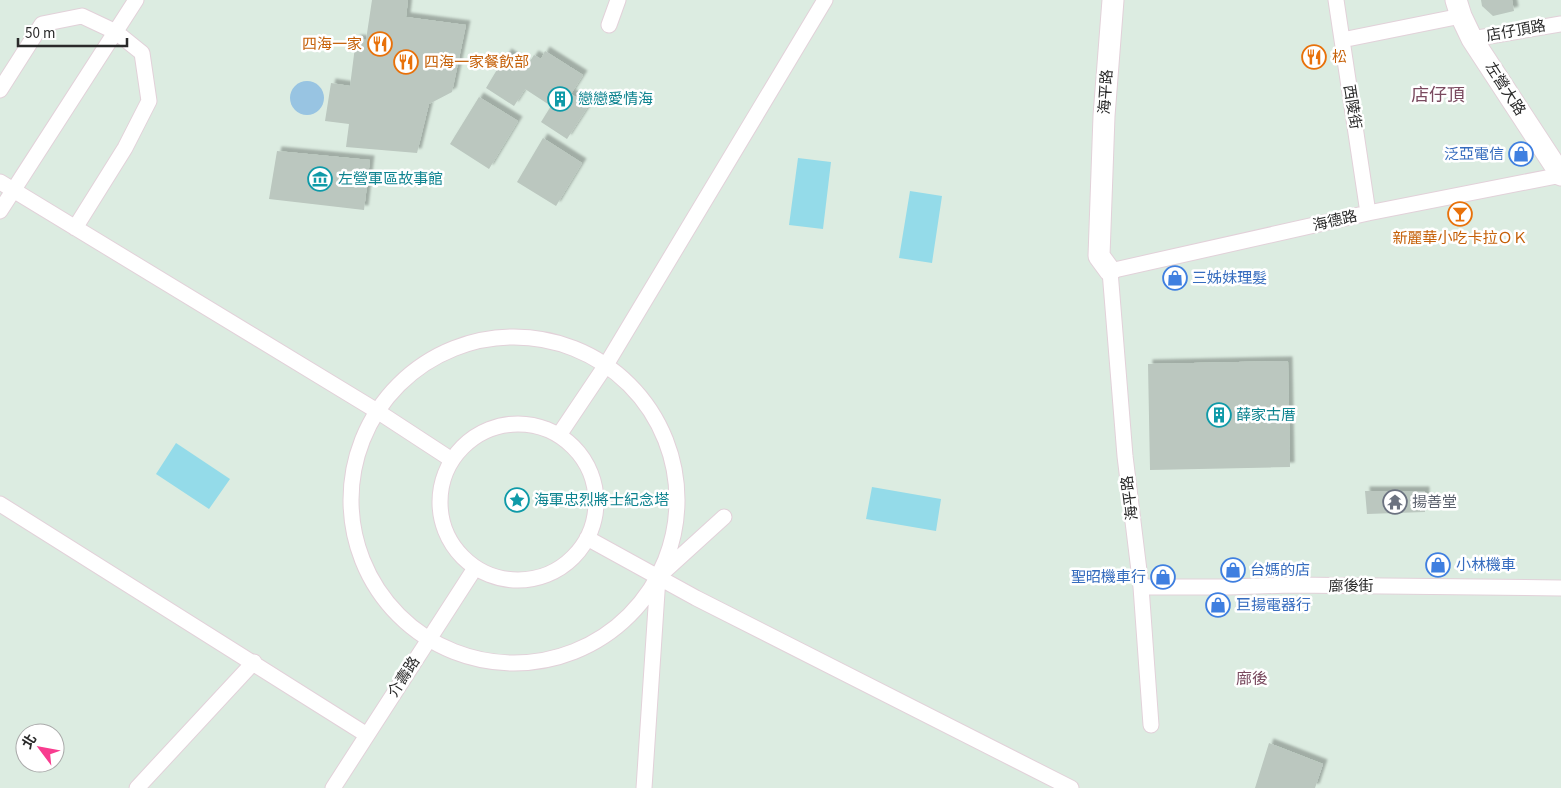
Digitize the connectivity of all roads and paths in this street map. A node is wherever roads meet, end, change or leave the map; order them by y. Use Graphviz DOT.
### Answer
graph roads {
  1 [pos="136,0"];
  2 [pos="618,0"];
  3 [pos="825,0"];
  4 [pos="1113,0"];
  5 [pos="1128,0"];
  6 [pos="1336,0"];
  7 [pos="1458,8"];
  8 [pos="1561,24"];
  9 [pos="609,25"];
  10 [pos="116,32"];
  11 [pos="1472,39"];
  12 [pos="1342,40"];
  13 [pos="0,90"];
  14 [pos="1561,175"];
  15 [pos="0,182"];
  16 [pos="13,190"];
  17 [pos="0,211"];
  18 [pos="1368,213"];
  19 [pos="75,228"];
  20 [pos="1110,271"];
  21 [pos="606,365"];
  22 [pos="377,411"];
  23 [pos="559,435"];
  24 [pos="452,460"];
  25 [pos="0,504"];
  26 [pos="724,517"];
  27 [pos="587,538"];
  28 [pos="475,568"];
  29 [pos="658,577"];
  30 [pos="1141,587"];
  31 [pos="1561,588"];
  32 [pos="428,640"];
  33 [pos="254,662"];
  34 [pos="1151,725"];
  35 [pos="367,735"];
  36 [pos="137,788"];
  37 [pos="333,788"];
  38 [pos="644,788"];
  39 [pos="1071,788"];
  1 -- 10 [label="street"];
  2 -- 9 [label="street"];
  3 -- 21 [label="street"];
  4 -- 20 [label="street, 海平路"];
  5 -- 20 [label="street, 海平路"];
  6 -- 12 [label="street, 西陵街"];
  7 -- 11 [label="street, 左營大路"];
  7 -- 12 [label="street"];
  8 -- 11 [label="street, 店仔頂路"];
  10 -- 13 [label="street"];
  10 -- 16 [label="street"];
  10 -- 19 [label="street"];
  11 -- 14 [label="street, 左營大路"];
  12 -- 18 [label="street, 西陵街"];
  14 -- 18 [label="street, 海德路"];
  15 -- 16 [label="street"];
  16 -- 17 [label="street"];
  16 -- 19 [label="street"];
  18 -- 20 [label="street, 海德路"];
  19 -- 22 [label="street"];
  20 -- 30 [label="street, 海平路"];
  21 -- 22 [label="street"];
  21 -- 23 [label="street"];
  21 -- 29 [label="street"];
  22 -- 24 [label="street"];
  22 -- 32 [label="street"];
  23 -- 24 [label="street"];
  23 -- 27 [label="street"];
  24 -- 28 [label="street"];
  25 -- 33 [label="street"];
  26 -- 29 [label="street"];
  27 -- 28 [label="street"];
  27 -- 29 [label="street"];
  28 -- 32 [label="street, 介壽路"];
  29 -- 32 [label="street"];
  29 -- 38 [label="street"];
  29 -- 39 [label="street"];
  30 -- 31 [label="street, 廍後街"];
  30 -- 34 [label="street, 海平路"];
  32 -- 35 [label="street, 介壽路"];
  33 -- 35 [label="street"];
  33 -- 36 [label="street"];
  35 -- 37 [label="street, 介壽路"];
}
